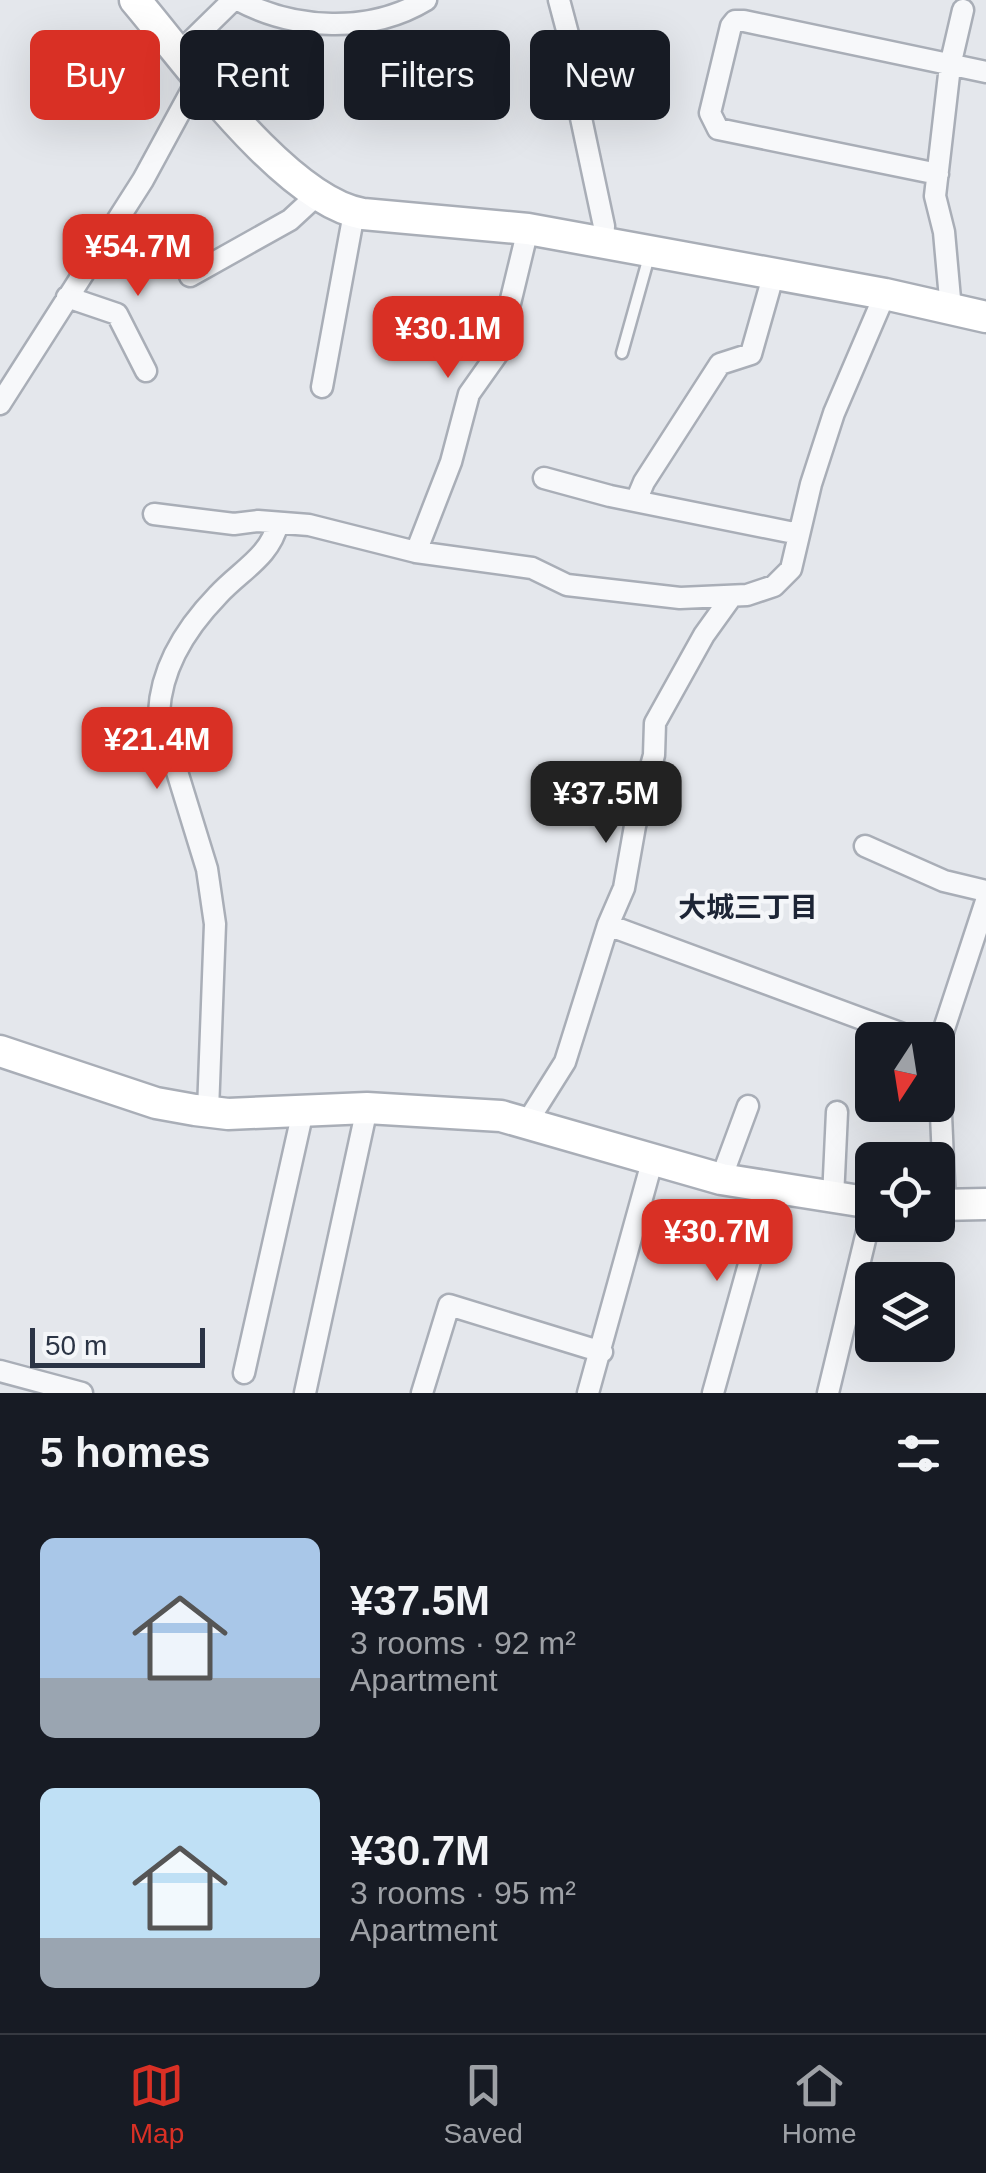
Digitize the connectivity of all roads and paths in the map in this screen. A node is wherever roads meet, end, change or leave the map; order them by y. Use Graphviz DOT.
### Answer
graph roads {
  1 [pos="134,0"];
  2 [pos="235,0"];
  3 [pos="426,0"];
  4 [pos="559,0"];
  5 [pos="964,10"];
  6 [pos="214,30"];
  7 [pos="180,53"];
  8 [pos="950,66"];
  9 [pos="986,72"];
  10 [pos="180,88"];
  11 [pos="239,120"];
  12 [pos="938,174"];
  13 [pos="316,196"];
  14 [pos="354,213"];
  15 [pos="528,229"];
  16 [pos="603,242"];
  17 [pos="650,250"];
  18 [pos="774,273"];
  19 [pos="190,276"];
  20 [pos="885,294"];
  21 [pos="67,297"];
  22 [pos="950,310"];
  23 [pos="986,317"];
  24 [pos="622,353"];
  25 [pos="146,371"];
  26 [pos="322,387"];
  27 [pos="0,404"];
  28 [pos="544,478"];
  29 [pos="636,501"];
  30 [pos="154,514"];
  31 [pos="278,523"];
  32 [pos="799,534"];
  33 [pos="416,552"];
  34 [pos="732,596"];
  35 [pos="865,846"];
  36 [pos="986,891"];
  37 [pos="986,902"];
  38 [pos="608,924"];
  39 [pos="871,1022"];
  40 [pos="0,1051"];
  41 [pos="748,1106"];
  42 [pos="367,1108"];
  43 [pos="303,1110"];
  44 [pos="208,1111"];
  45 [pos="837,1112"];
  46 [pos="526,1124"];
  47 [pos="940,1142"];
  48 [pos="652,1162"];
  49 [pos="721,1180"];
  50 [pos="770,1189"];
  51 [pos="833,1198"];
  52 [pos="855,1203"];
  53 [pos="986,1204"];
  54 [pos="955,1205"];
  55 [pos="864,1242"];
  56 [pos="602,1352"];
  57 [pos="0,1371"];
  58 [pos="244,1373"];
  59 [pos="82,1393"];
  60 [pos="305,1393"];
  61 [pos="422,1393"];
  62 [pos="588,1393"];
  63 [pos="713,1393"];
  64 [pos="828,1393"];
  1 -- 7 [label="street"];
  2 -- 3 [label="street"];
  2 -- 6 [label="street"];
  4 -- 16 [label="street"];
  5 -- 8 [label="street"];
  8 -- 9 [label="street"];
  8 -- 12 [label="street"];
  8 -- 12 [label="street"];
  10 -- 21 [label="street"];
  11 -- 13 [label="street"];
  12 -- 22 [label="street"];
  13 -- 14 [label="street"];
  13 -- 19 [label="street"];
  14 -- 15 [label="street"];
  14 -- 26 [label="street"];
  15 -- 16 [label="street"];
  15 -- 33 [label="street"];
  16 -- 17 [label="street"];
  17 -- 18 [label="street"];
  17 -- 24 [label="lane"];
  18 -- 20 [label="street"];
  18 -- 29 [label="street"];
  20 -- 22 [label="street"];
  20 -- 32 [label="street"];
  21 -- 25 [label="street"];
  21 -- 27 [label="street"];
  22 -- 23 [label="street"];
  28 -- 29 [label="street"];
  29 -- 32 [label="street"];
  30 -- 31 [label="street"];
  31 -- 33 [label="street"];
  31 -- 44 [label="street"];
  32 -- 34 [label="street"];
  33 -- 34 [label="street"];
  34 -- 38 [label="street"];
  35 -- 36 [label="street"];
  37 -- 47 [label="street"];
  38 -- 39 [label="street"];
  38 -- 46 [label="street"];
  40 -- 44 [label="street"];
  41 -- 49 [label="street"];
  42 -- 43 [label="street"];
  42 -- 46 [label="street"];
  42 -- 60 [label="street"];
  43 -- 44 [label="street"];
  43 -- 58 [label="street"];
  45 -- 51 [label="street"];
  46 -- 48 [label="street"];
  48 -- 49 [label="street"];
  48 -- 56 [label="street"];
  49 -- 50 [label="street"];
  50 -- 51 [label="street"];
  50 -- 63 [label="street"];
  51 -- 52 [label="street"];
  53 -- 54 [label="street"];
  55 -- 64 [label="street"];
  56 -- 61 [label="street"];
  56 -- 62 [label="street"];
  57 -- 59 [label="street"];
}
